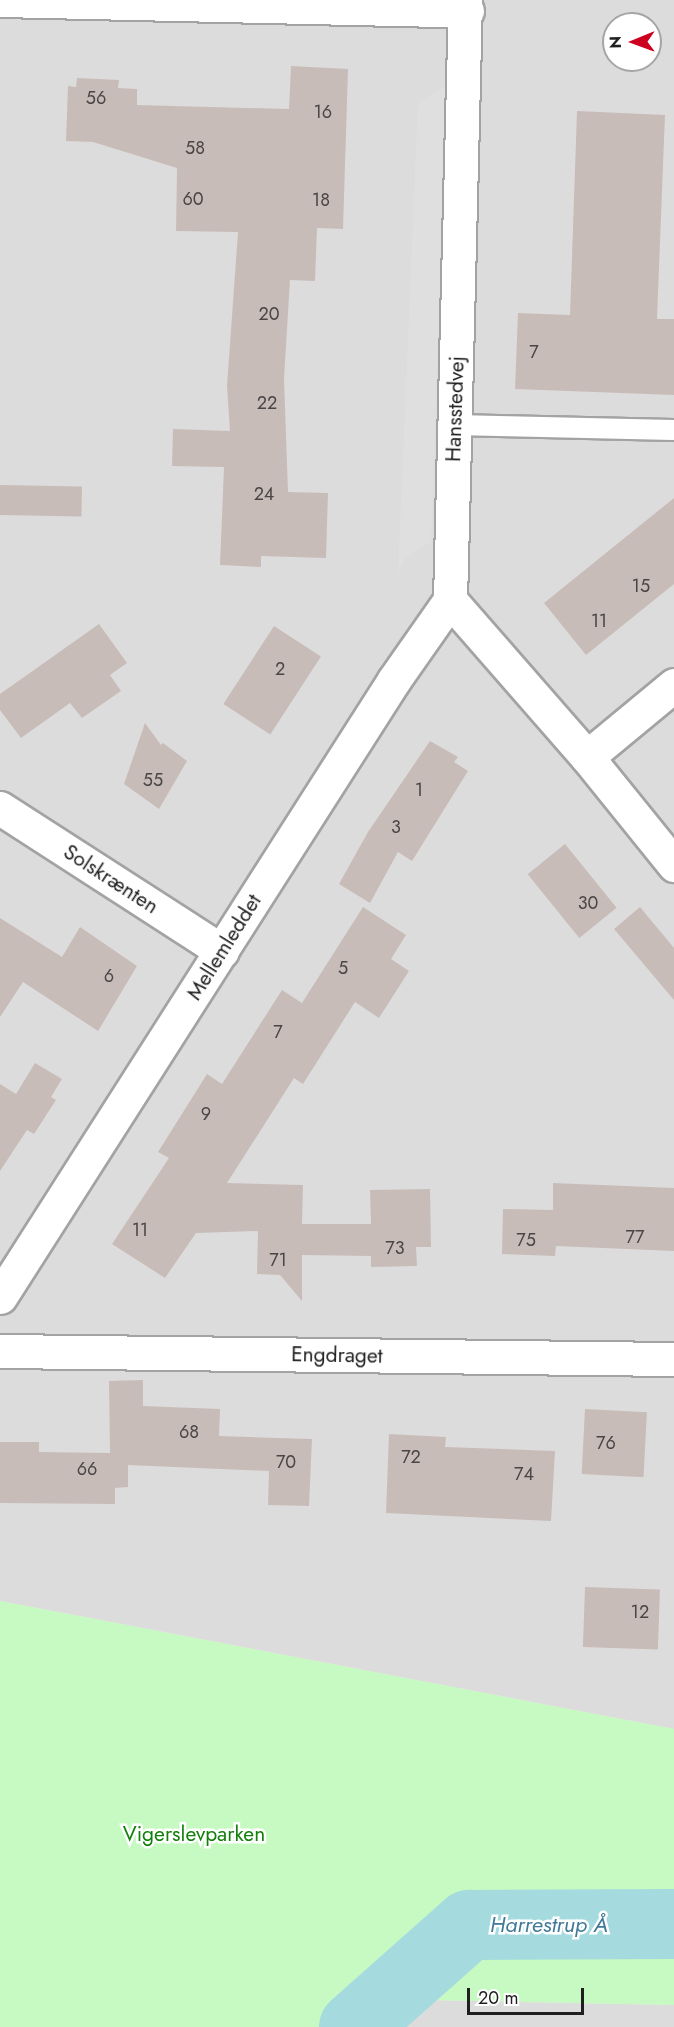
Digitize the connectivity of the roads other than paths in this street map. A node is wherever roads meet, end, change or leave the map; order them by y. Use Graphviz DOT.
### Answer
graph roads {
  1 [pos="0,0"];
  2 [pos="467,4"];
  3 [pos="454,425"];
  4 [pos="674,430"];
  5 [pos="450,600"];
  6 [pos="674,685"];
  7 [pos="587,757"];
  8 [pos="0,808"];
  9 [pos="674,865"];
  10 [pos="222,951"];
  11 [pos="0,1297"];
  12 [pos="0,1351"];
  13 [pos="674,1359"];
  1 -- 2 [label="street"];
  2 -- 3 [label="street, Hansstedvej"];
  3 -- 4 [label="lane"];
  3 -- 5 [label="street, Hansstedvej"];
  5 -- 7 [label="street"];
  5 -- 10 [label="street, Mellemleddet"];
  6 -- 7 [label="street"];
  7 -- 9 [label="street"];
  8 -- 10 [label="street, Solskrænten"];
  10 -- 11 [label="street, Mellemleddet"];
  12 -- 13 [label="street, Engdraget"];
}
